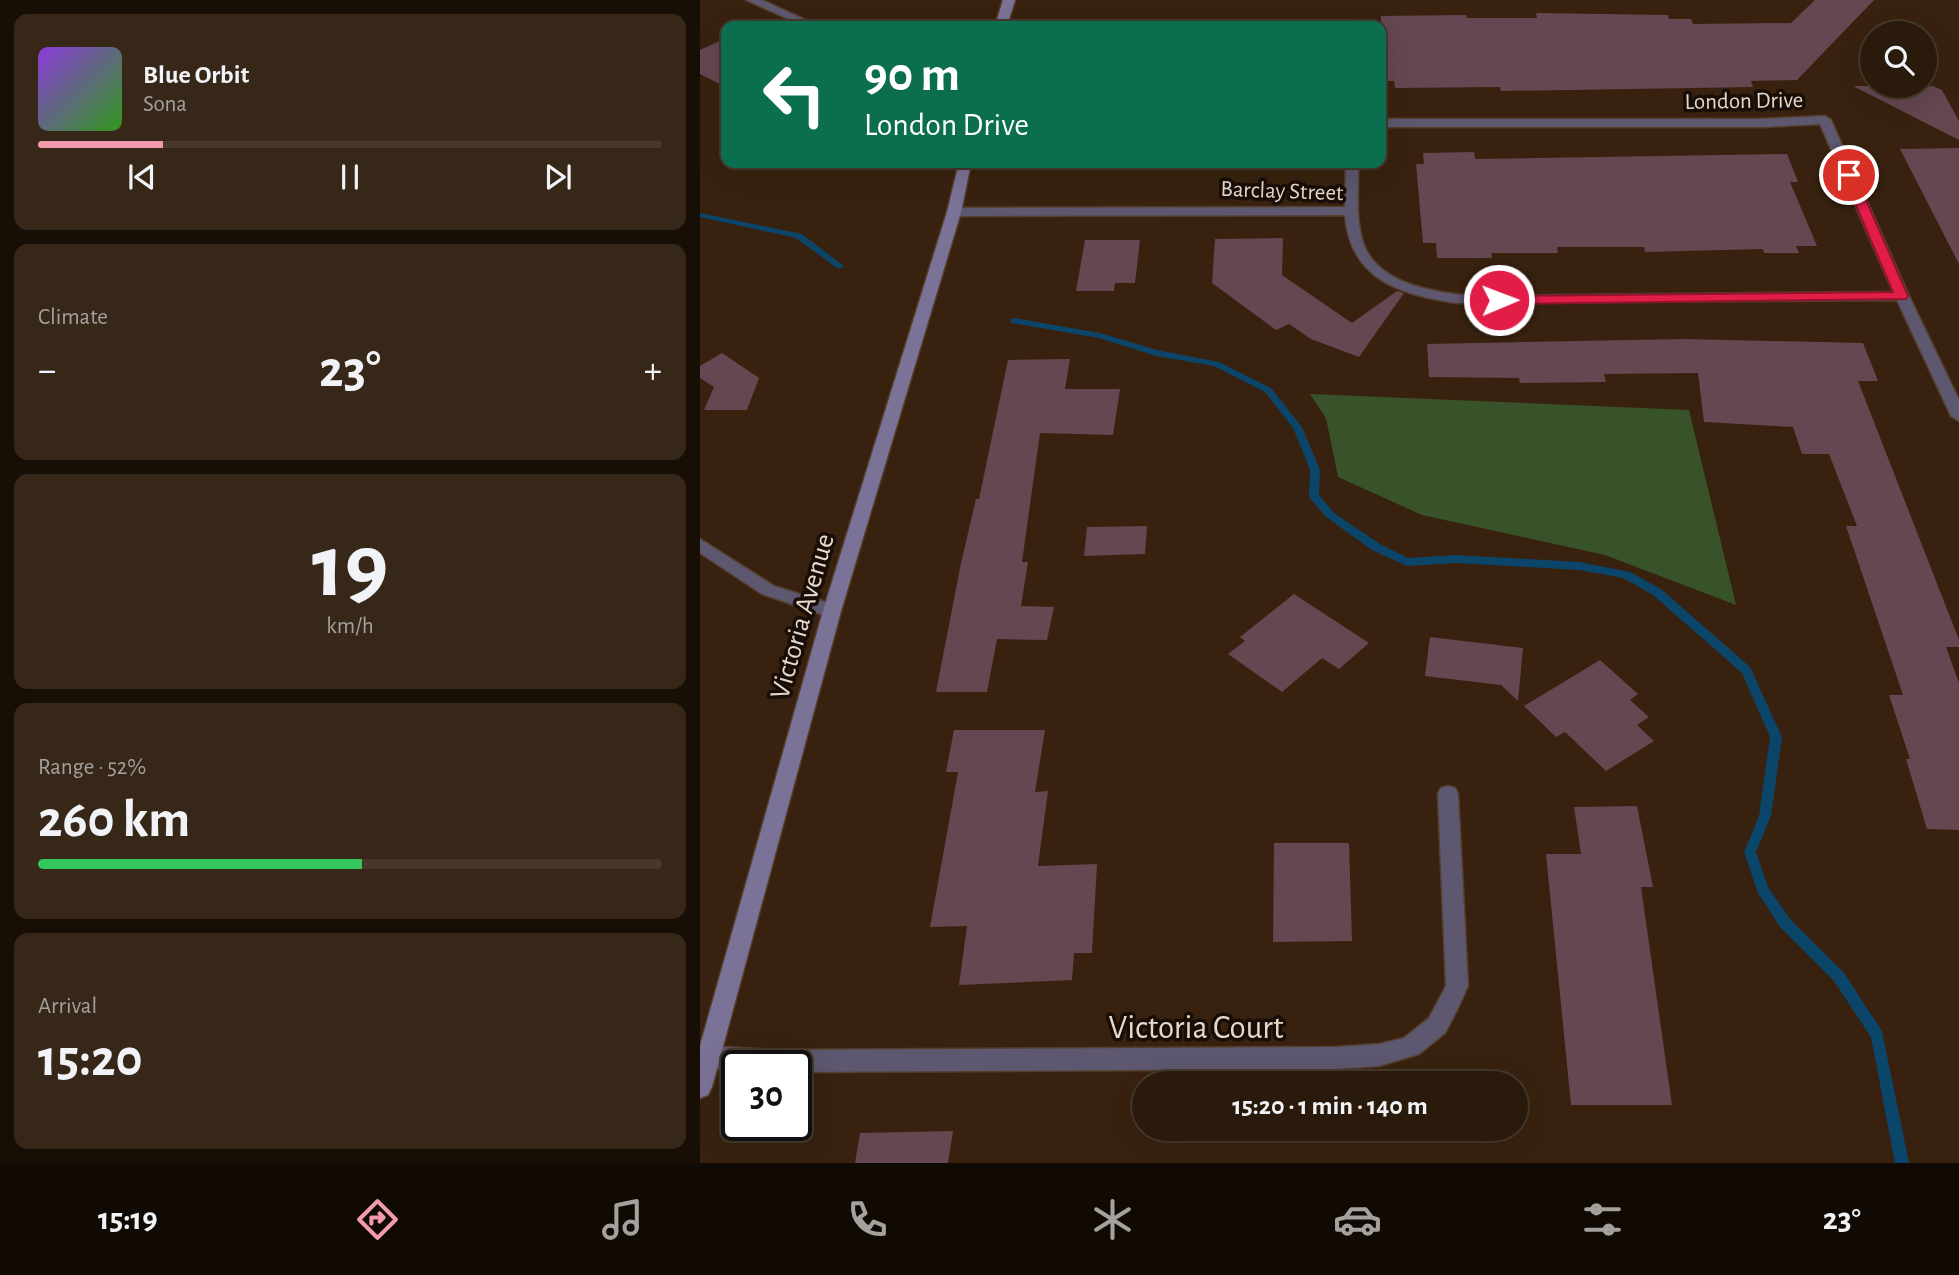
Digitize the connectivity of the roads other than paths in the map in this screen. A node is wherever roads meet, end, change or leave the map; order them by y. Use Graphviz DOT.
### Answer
graph roads {
  1 [pos="752,0"];
  2 [pos="1009,0"];
  3 [pos="801,21"];
  4 [pos="1003,21"];
  5 [pos="1386,122"];
  6 [pos="964,168"];
  7 [pos="1352,168"];
  8 [pos="1352,211"];
  9 [pos="954,212"];
  10 [pos="1902,296"];
  11 [pos="1959,416"];
  12 [pos="700,545"];
  13 [pos="832,611"];
  14 [pos="1448,794"];
  15 [pos="709,1057"];
  16 [pos="700,1087"];
  1 -- 3 [label="street"];
  2 -- 4 [label="street"];
  5 -- 10 [label="street, London Drive"];
  6 -- 9 [label="street, Victoria Avenue"];
  7 -- 8 [label="street"];
  8 -- 9 [label="street, Barclay Street"];
  8 -- 10 [label="street, Barclay Street"];
  9 -- 13 [label="street, Victoria Avenue"];
  10 -- 11 [label="street, London Drive"];
  12 -- 13 [label="street"];
  13 -- 15 [label="street, Victoria Avenue"];
  14 -- 15 [label="street, Victoria Court"];
  15 -- 16 [label="street, Victoria Avenue"];
}
